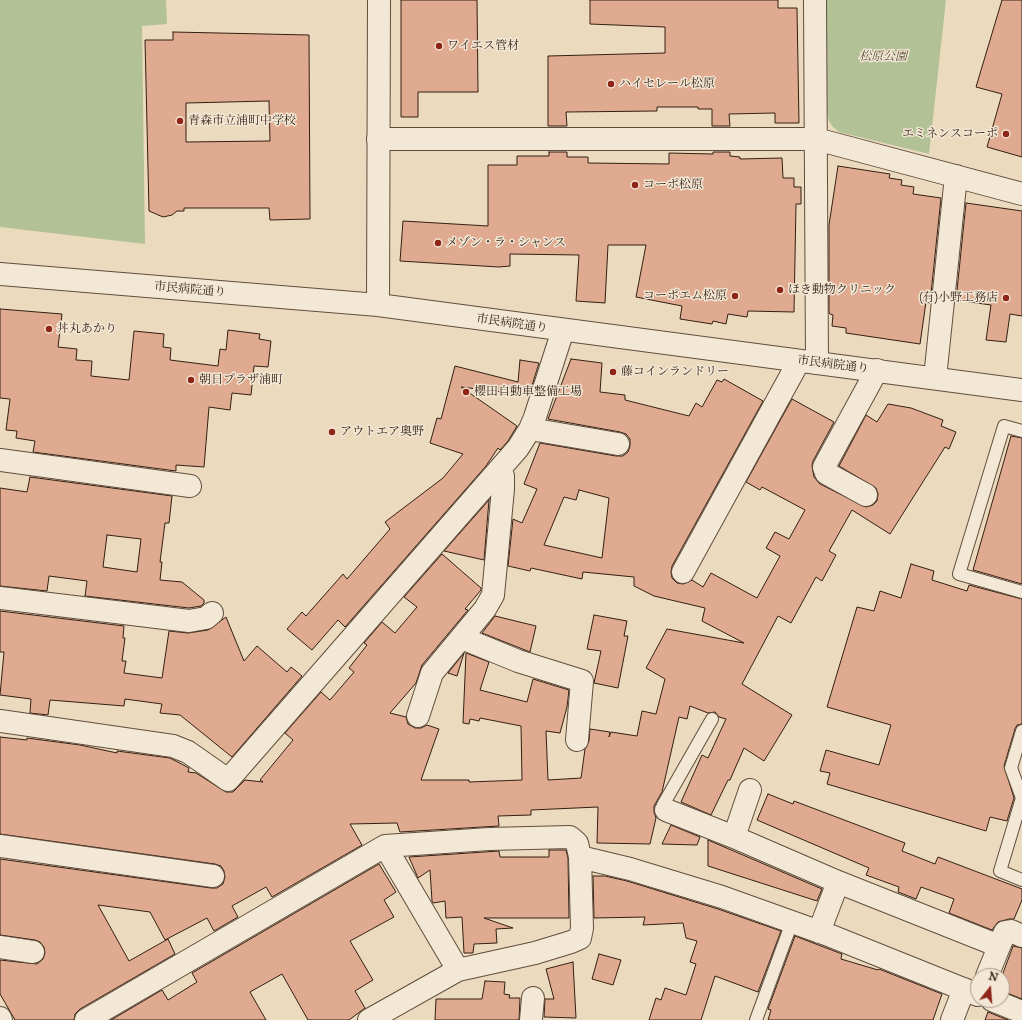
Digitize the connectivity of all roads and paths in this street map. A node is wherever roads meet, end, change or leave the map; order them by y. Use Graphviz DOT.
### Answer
graph roads {
  1 [pos="379,0"];
  2 [pos="815,0"];
  3 [pos="378,139"];
  4 [pos="816,139"];
  5 [pos="956,176"];
  6 [pos="1022,194"];
  7 [pos="0,274"];
  8 [pos="378,306"];
  9 [pos="563,330"];
  10 [pos="808,362"];
  11 [pos="877,370"];
  12 [pos="935,378"];
  13 [pos="1022,390"];
  14 [pos="530,429"];
  15 [pos="1022,431"];
  16 [pos="618,444"];
  17 [pos="0,460"];
  18 [pos="500,469"];
  19 [pos="190,486"];
  20 [pos="866,495"];
  21 [pos="682,572"];
  22 [pos="1022,592"];
  23 [pos="0,598"];
  24 [pos="212,613"];
  25 [pos="462,638"];
  26 [pos="418,716"];
  27 [pos="712,719"];
  28 [pos="0,721"];
  29 [pos="1022,730"];
  30 [pos="577,740"];
  31 [pos="750,790"];
  32 [pos="1022,798"];
  33 [pos="666,810"];
  34 [pos="734,837"];
  35 [pos="0,846"];
  36 [pos="385,846"];
  37 [pos="580,857"];
  38 [pos="213,876"];
  39 [pos="1022,880"];
  40 [pos="838,882"];
  41 [pos="792,922"];
  42 [pos="819,932"];
  43 [pos="1022,936"];
  44 [pos="999,946"];
  45 [pos="0,947"];
  46 [pos="33,952"];
  47 [pos="990,968"];
  48 [pos="458,970"];
  49 [pos="970,992"];
  50 [pos="970,993"];
  51 [pos="533,998"];
  52 [pos="1010,1007"];
  53 [pos="1022,1012"];
  54 [pos="86,1020"];
  55 [pos="369,1020"];
  56 [pos="531,1020"];
  57 [pos="756,1020"];
  58 [pos="952,1020"];
  1 -- 3 [label="street"];
  2 -- 4 [label="street"];
  3 -- 4 [label="street"];
  3 -- 8 [label="street"];
  4 -- 5 [label="street"];
  4 -- 10 [label="street"];
  5 -- 6 [label="street"];
  5 -- 12 [label="street"];
  7 -- 8 [label="street, 市民病院通り"];
  8 -- 9 [label="street, 市民病院通り"];
  9 -- 10 [label="street, 市民病院通り"];
  9 -- 14 [label="street"];
  10 -- 11 [label="street, 市民病院通り"];
  10 -- 21 [label="street"];
  11 -- 12 [label="street, 市民病院通り"];
  11 -- 20 [label="street"];
  12 -- 13 [label="street, 市民病院通り"];
  14 -- 16 [label="street"];
  14 -- 18 [label="street"];
  15 -- 22 [label="lane"];
  17 -- 19 [label="street"];
  18 -- 25 [label="street"];
  18 -- 28 [label="street"];
  23 -- 24 [label="street"];
  25 -- 26 [label="street"];
  25 -- 30 [label="street"];
  27 -- 33 [label="lane"];
  29 -- 32 [label="lane"];
  31 -- 34 [label="street"];
  32 -- 39 [label="lane"];
  33 -- 34 [label="street"];
  34 -- 40 [label="street"];
  35 -- 38 [label="street"];
  36 -- 37 [label="street"];
  36 -- 48 [label="street"];
  36 -- 54 [label="street"];
  37 -- 41 [label="street"];
  37 -- 48 [label="street"];
  40 -- 42 [label="street"];
  40 -- 44 [label="street"];
  41 -- 42 [label="street"];
  41 -- 57 [label="lane"];
  42 -- 49 [label="street"];
  43 -- 44 [label="street"];
  44 -- 47 [label="street"];
  45 -- 46 [label="street"];
  48 -- 55 [label="street"];
  50 -- 58 [label="street"];
  51 -- 56 [label="street"];
  52 -- 53 [label="street"];
}
